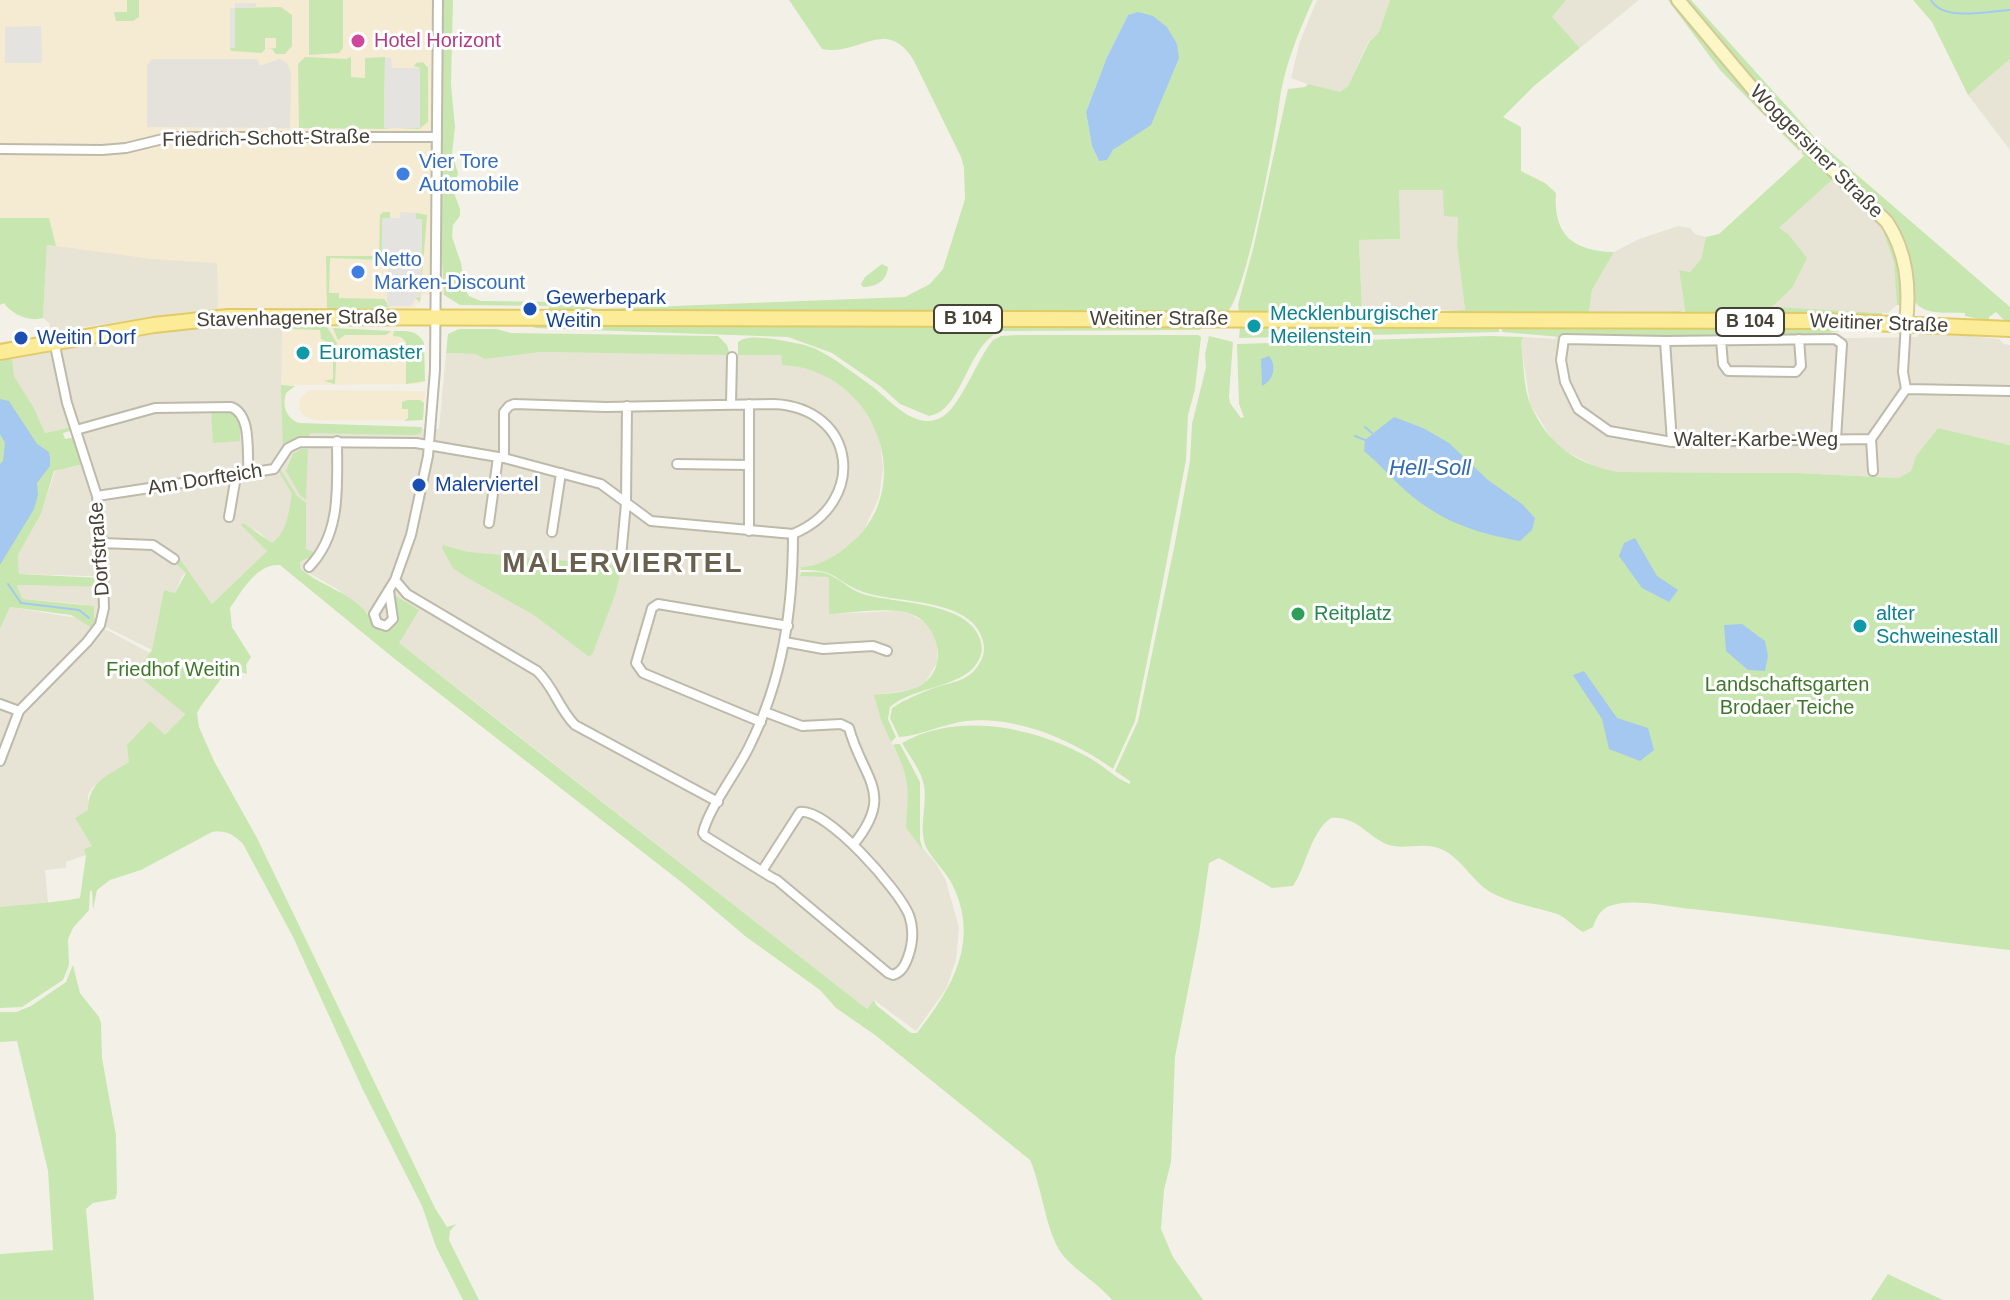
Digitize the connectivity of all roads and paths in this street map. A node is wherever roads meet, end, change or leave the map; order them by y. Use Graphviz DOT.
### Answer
graph roads {
  1 [pos="438,0"];
  2 [pos="1678,0"];
  3 [pos="437,137"];
  4 [pos="0,149"];
  5 [pos="435,318"];
  6 [pos="452,318"];
  7 [pos="1906,323"];
  8 [pos="2010,329"];
  9 [pos="1799,339"];
  10 [pos="1721,340"];
  11 [pos="54,341"];
  12 [pos="1665,341"];
  13 [pos="0,352"];
  14 [pos="732,357"];
  15 [pos="1906,389"];
  16 [pos="2010,391"];
  17 [pos="731,404"];
  18 [pos="749,404"];
  19 [pos="627,406"];
  20 [pos="76,430"];
  21 [pos="1836,439"];
  22 [pos="1871,439"];
  23 [pos="337,441"];
  24 [pos="1672,442"];
  25 [pos="429,445"];
  26 [pos="501,457"];
  27 [pos="677,464"];
  28 [pos="749,465"];
  29 [pos="1873,471"];
  30 [pos="561,473"];
  31 [pos="249,474"];
  32 [pos="236,476"];
  33 [pos="97,496"];
  34 [pos="626,503"];
  35 [pos="229,517"];
  36 [pos="489,523"];
  37 [pos="749,531"];
  38 [pos="552,532"];
  39 [pos="793,534"];
  40 [pos="102,543"];
  41 [pos="174,559"];
  42 [pos="309,567"];
  43 [pos="620,568"];
  44 [pos="395,580"];
  45 [pos="389,591"];
  46 [pos="788,626"];
  47 [pos="785,642"];
  48 [pos="887,651"];
  49 [pos="0,704"];
  50 [pos="19,711"];
  51 [pos="765,712"];
  52 [pos="761,722"];
  53 [pos="0,761"];
  54 [pos="718,802"];
  55 [pos="853,845"];
  56 [pos="762,871"];
  1 -- 3 [label="street"];
  2 -- 7 [label="main road, Woggersiner Straße"];
  3 -- 4 [label="street, Friedrich-Schott-Straße"];
  3 -- 5 [label="street"];
  5 -- 6 [label="main road, Stavenhagener Straße / B 104"];
  5 -- 11 [label="main road, Stavenhagener Straße / B 104"];
  5 -- 25 [label="street"];
  6 -- 7 [label="main road, Weitiner Straße / B 104"];
  7 -- 8 [label="main road, Weitiner Straße / B 104"];
  7 -- 15 [label="street"];
  9 -- 10 [label="street"];
  9 -- 10 [label="street"];
  9 -- 21 [label="street"];
  10 -- 12 [label="street"];
  11 -- 13 [label="main road, Stavenhagener Straße / B 104"];
  11 -- 20 [label="street, Dorfstraße"];
  12 -- 24 [label="street"];
  12 -- 24 [label="street, Walter-Karbe-Weg"];
  14 -- 17 [label="street"];
  15 -- 16 [label="street"];
  15 -- 22 [label="street"];
  17 -- 18 [label="street"];
  17 -- 19 [label="street"];
  18 -- 28 [label="street"];
  18 -- 39 [label="street"];
  19 -- 26 [label="street"];
  19 -- 34 [label="street"];
  20 -- 31 [label="street"];
  20 -- 33 [label="street, Dorfstraße"];
  21 -- 22 [label="street, Walter-Karbe-Weg"];
  21 -- 24 [label="street, Walter-Karbe-Weg"];
  22 -- 29 [label="street"];
  23 -- 25 [label="street"];
  23 -- 31 [label="street, Am Dorfteich"];
  23 -- 42 [label="street"];
  25 -- 26 [label="street"];
  25 -- 44 [label="street"];
  26 -- 30 [label="street"];
  26 -- 36 [label="street"];
  27 -- 28 [label="street"];
  28 -- 37 [label="street"];
  30 -- 34 [label="street"];
  30 -- 38 [label="street"];
  31 -- 32 [label="street, Am Dorfteich"];
  32 -- 33 [label="street, Am Dorfteich"];
  32 -- 35 [label="street"];
  33 -- 40 [label="street, Dorfstraße"];
  34 -- 37 [label="street"];
  34 -- 43 [label="street"];
  37 -- 39 [label="street"];
  39 -- 46 [label="street"];
  40 -- 41 [label="street"];
  40 -- 50 [label="street, Dorfstraße"];
  44 -- 45 [label="street"];
  44 -- 54 [label="street"];
  46 -- 47 [label="street"];
  46 -- 52 [label="street"];
  47 -- 48 [label="street"];
  47 -- 51 [label="street"];
  49 -- 50 [label="street"];
  50 -- 53 [label="street"];
  51 -- 52 [label="street"];
  51 -- 55 [label="street"];
  52 -- 54 [label="street"];
  54 -- 56 [label="street"];
  55 -- 56 [label="street"];
  55 -- 56 [label="street"];
}
